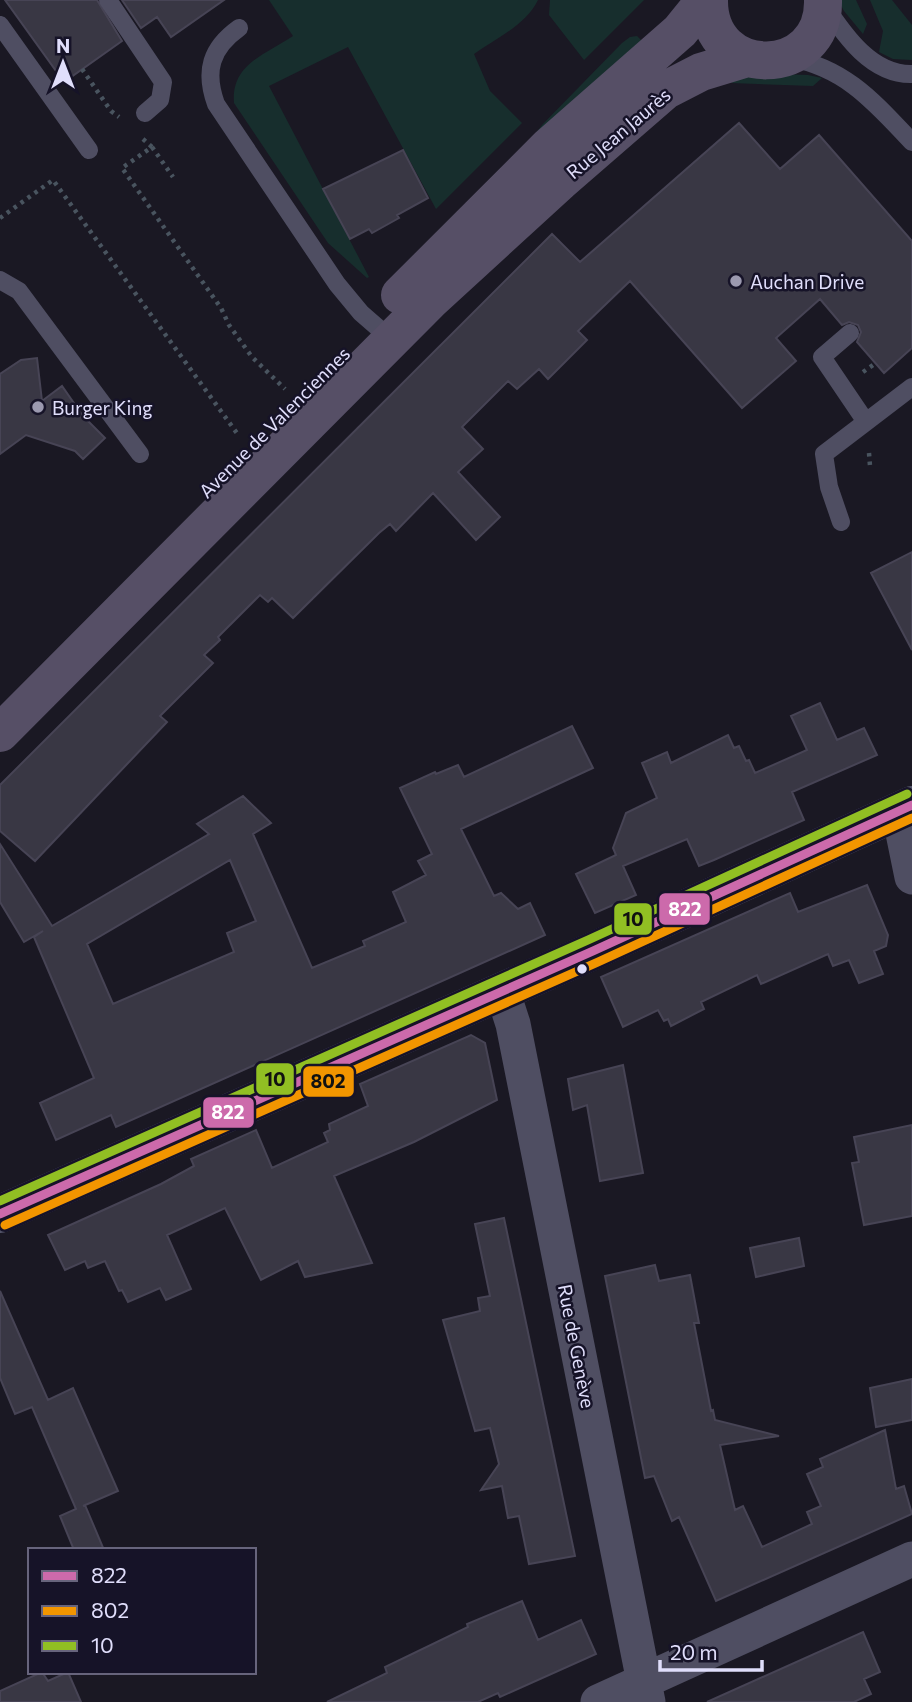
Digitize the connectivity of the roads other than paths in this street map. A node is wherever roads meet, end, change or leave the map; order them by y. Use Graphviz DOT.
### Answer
graph roads {
  1 [pos="108,0"];
  2 [pos="707,0"];
  3 [pos="823,1"];
  4 [pos="0,26"];
  5 [pos="239,28"];
  6 [pos="747,58"];
  7 [pos="787,58"];
  8 [pos="912,74"];
  9 [pos="145,113"];
  10 [pos="911,135"];
  11 [pos="549,146"];
  12 [pos="89,150"];
  13 [pos="535,205"];
  14 [pos="0,280"];
  15 [pos="382,331"];
  16 [pos="850,333"];
  17 [pos="912,387"];
  18 [pos="866,422"];
  19 [pos="140,454"];
  20 [pos="841,522"];
  21 [pos="0,699"];
  22 [pos="0,733"];
  23 [pos="904,808"];
  24 [pos="912,877"];
  25 [pos="502,990"];
  26 [pos="0,1214"];
  27 [pos="912,1559"];
  28 [pos="646,1691"];
  29 [pos="598,1702"];
  1 -- 9 [label="lane"];
  2 -- 6 [label="main road"];
  2 -- 11 [label="main road, Rue Jean Jaurès"];
  3 -- 7 [label="main road"];
  3 -- 8 [label="lane"];
  4 -- 12 [label="lane"];
  5 -- 15 [label="lane"];
  6 -- 7 [label="main road, Rue Jean Jaurès"];
  6 -- 13 [label="main road, Rue Jean Jaurès"];
  7 -- 10 [label="lane"];
  11 -- 15 [label="main road, Avenue de Valenciennes"];
  13 -- 15 [label="main road, Avenue de Valenciennes"];
  14 -- 19 [label="lane"];
  15 -- 21 [label="main road, Avenue de Valenciennes"];
  15 -- 22 [label="main road, Avenue de Valenciennes"];
  16 -- 18 [label="lane"];
  17 -- 18 [label="lane"];
  18 -- 20 [label="lane"];
  23 -- 24 [label="street"];
  23 -- 25 [label="main road"];
  25 -- 26 [label="main road"];
  25 -- 28 [label="street, Rue de Genève"];
  27 -- 28 [label="street"];
  28 -- 29 [label="street"];
}
